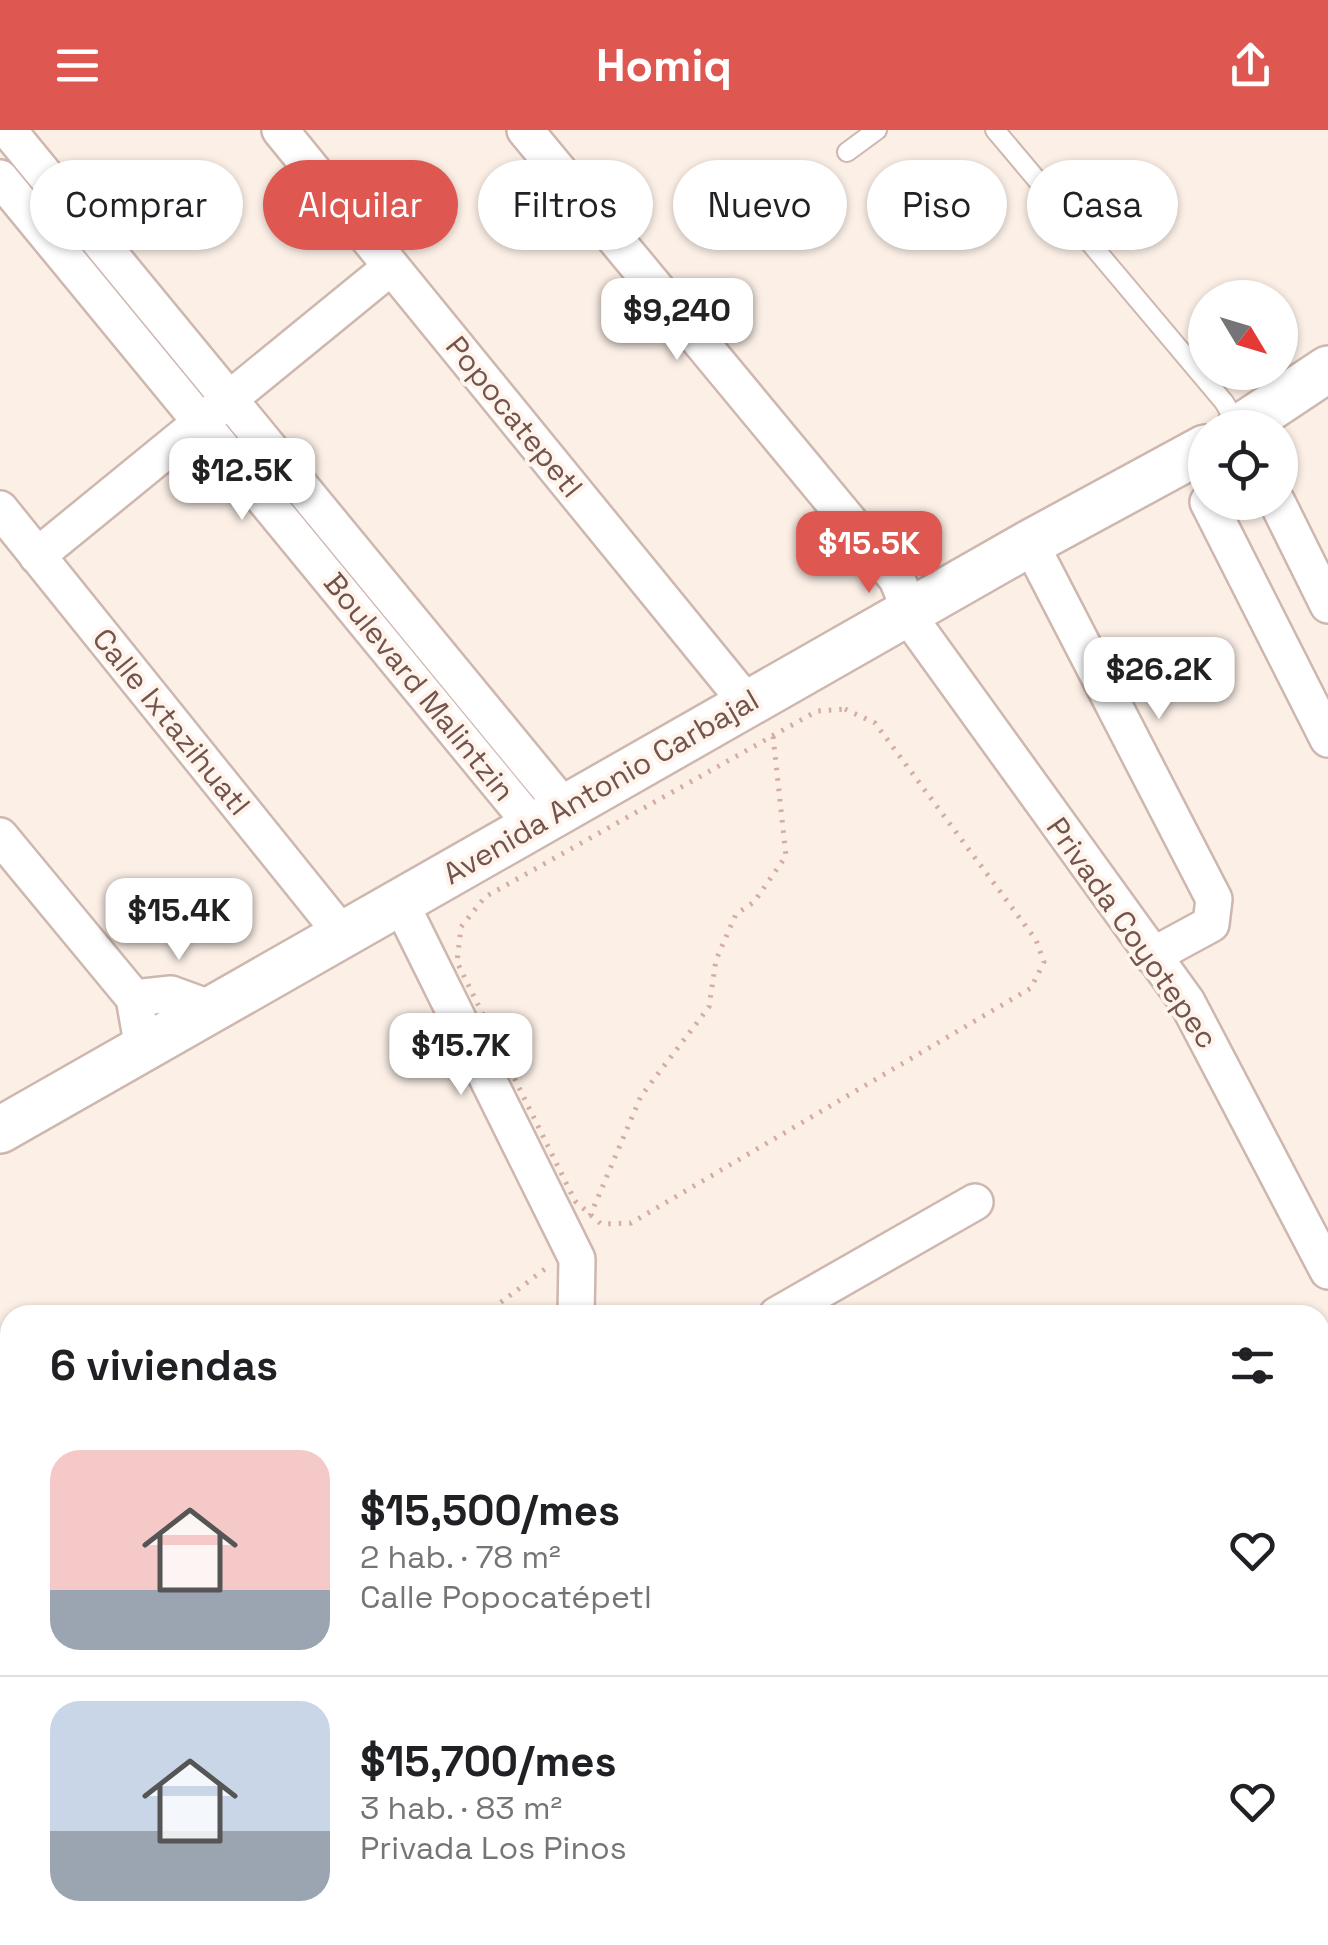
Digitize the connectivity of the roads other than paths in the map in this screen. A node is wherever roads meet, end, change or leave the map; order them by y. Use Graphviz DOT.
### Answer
graph roads {
  1 [pos="8,130"];
  2 [pos="280,130"];
  3 [pos="526,130"];
  4 [pos="877,130"];
  5 [pos="995,130"];
  6 [pos="847,152"];
  7 [pos="0,178"];
  8 [pos="391,266"];
  9 [pos="1328,369"];
  10 [pos="229,399"];
  11 [pos="1229,410"];
  12 [pos="1265,410"];
  13 [pos="201,422"];
  14 [pos="1188,482"];
  15 [pos="0,509"];
  16 [pos="1222,520"];
  17 [pos="1286,520"];
  18 [pos="1030,542"];
  19 [pos="37,556"];
  20 [pos="1328,605"];
  21 [pos="913,609"];
  22 [pos="760,720"];
  23 [pos="1328,739"];
  24 [pos="549,817"];
  25 [pos="0,836"];
  26 [pos="400,902"];
  27 [pos="343,934"];
  28 [pos="1152,956"];
  29 [pos="134,998"];
  30 [pos="212,1009"];
  31 [pos="143,1048"];
  32 [pos="0,1130"];
  33 [pos="975,1202"];
  34 [pos="1328,1271"];
  35 [pos="577,1305"];
  36 [pos="795,1305"];
  1 -- 10 [label="street, Boulevard Malintzin"];
  2 -- 8 [label="street, Popocatepetl"];
  3 -- 21 [label="street, Privada Coyotepec"];
  4 -- 6 [label="lane"];
  5 -- 11 [label="lane"];
  7 -- 13 [label="street, Boulevard Malintzin"];
  8 -- 10 [label="street"];
  8 -- 22 [label="street, Popocatepetl"];
  9 -- 12 [label="street"];
  10 -- 13 [label="street"];
  10 -- 24 [label="street, Boulevard Malintzin"];
  13 -- 19 [label="street"];
  13 -- 24 [label="street, Boulevard Malintzin"];
  14 -- 18 [label="street, Avenida Antonio Carbajal"];
  15 -- 19 [label="street, Calle Ixtazihuatl"];
  16 -- 23 [label="street"];
  17 -- 20 [label="street"];
  18 -- 21 [label="street, Avenida Antonio Carbajal"];
  18 -- 28 [label="street"];
  19 -- 27 [label="street, Calle Ixtazihuatl"];
  21 -- 22 [label="street, Avenida Antonio Carbajal"];
  21 -- 28 [label="street, Privada Coyotepec"];
  22 -- 24 [label="street, Avenida Antonio Carbajal"];
  24 -- 26 [label="street, Avenida Antonio Carbajal"];
  25 -- 29 [label="street"];
  26 -- 27 [label="street, Avenida Antonio Carbajal"];
  26 -- 35 [label="street"];
  27 -- 30 [label="street, Avenida Antonio Carbajal"];
  28 -- 34 [label="street, Privada Coyotepec"];
  29 -- 30 [label="street"];
  29 -- 31 [label="street"];
  30 -- 31 [label="street, Avenida Antonio Carbajal"];
  31 -- 32 [label="street, Avenida Antonio Carbajal"];
  33 -- 36 [label="street"];
}
